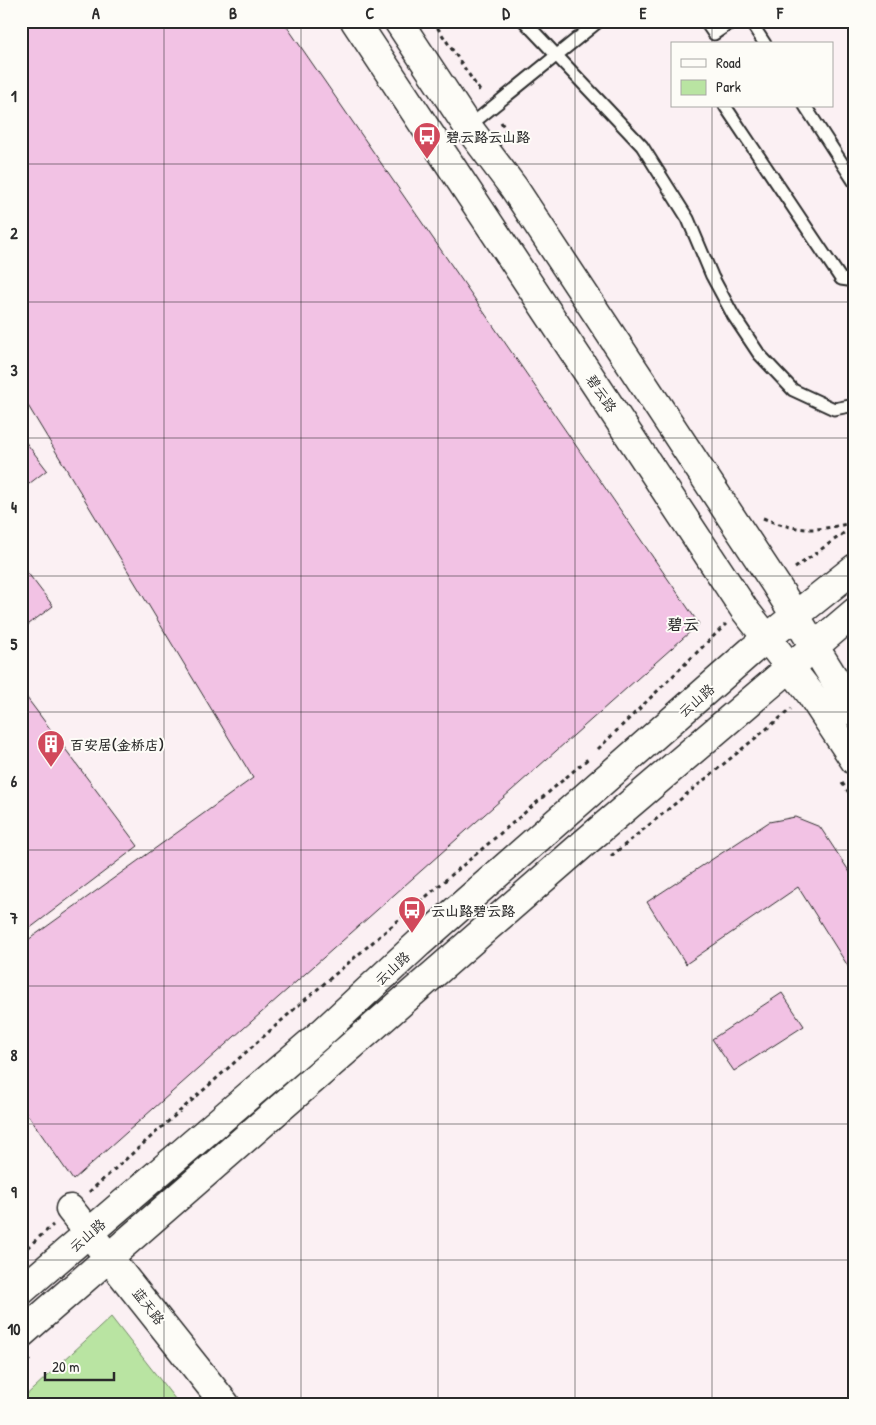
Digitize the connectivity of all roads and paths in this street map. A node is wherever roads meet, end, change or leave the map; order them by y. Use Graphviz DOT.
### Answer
graph roads {
  1 [pos="355,21"];
  2 [pos="398,21"];
  3 [pos="524,21"];
  4 [pos="599,21"];
  5 [pos="705,21"];
  6 [pos="733,21"];
  7 [pos="743,21"];
  8 [pos="714,34"];
  9 [pos="707,42"];
  10 [pos="764,42"];
  11 [pos="556,56"];
  12 [pos="726,108"];
  13 [pos="806,108"];
  14 [pos="468,127"];
  15 [pos="855,183"];
  16 [pos="855,281"];
  17 [pos="855,405"];
  18 [pos="758,516"];
  19 [pos="855,523"];
  20 [pos="855,568"];
  21 [pos="776,585"];
  22 [pos="744,609"];
  23 [pos="855,612"];
  24 [pos="795,615"];
  25 [pos="767,638"];
  26 [pos="813,646"];
  27 [pos="789,666"];
  28 [pos="855,712"];
  29 [pos="855,761"];
  30 [pos="70,1209"];
  31 [pos="89,1234"];
  32 [pos="21,1253"];
  33 [pos="109,1257"];
  34 [pos="21,1291"];
  35 [pos="21,1334"];
  36 [pos="226,1404"];
  1 -- 22 [label="main road, 碧云路"];
  2 -- 14 [label="main road"];
  3 -- 11 [label="lane"];
  4 -- 11 [label="lane"];
  5 -- 8 [label="lane"];
  6 -- 8 [label="lane"];
  7 -- 10 [label="lane"];
  8 -- 9 [label="lane"];
  11 -- 14 [label="lane"];
  11 -- 17 [label="lane"];
  12 -- 16 [label="lane"];
  13 -- 15 [label="lane"];
  14 -- 21 [label="main road"];
  18 -- 19 [label="path"];
  19 -- 21 [label="path"];
  20 -- 24 [label="main road, 云山路"];
  21 -- 24 [label="main road"];
  22 -- 25 [label="main road, 碧云路"];
  22 -- 30 [label="path"];
  23 -- 26 [label="main road"];
  24 -- 25 [label="main road, 云山路"];
  24 -- 26 [label="main road"];
  25 -- 27 [label="main road, 碧云路"];
  25 -- 31 [label="main road, 云山路"];
  26 -- 27 [label="main road"];
  26 -- 28 [label="main road"];
  27 -- 29 [label="main road, 碧云路"];
  27 -- 33 [label="main road"];
  30 -- 31 [label="main road, 蓝天路"];
  30 -- 32 [label="path"];
  31 -- 33 [label="main road, 蓝天路"];
  31 -- 34 [label="main road, 云山路"];
  33 -- 35 [label="main road"];
  33 -- 36 [label="main road, 蓝天路"];
}
